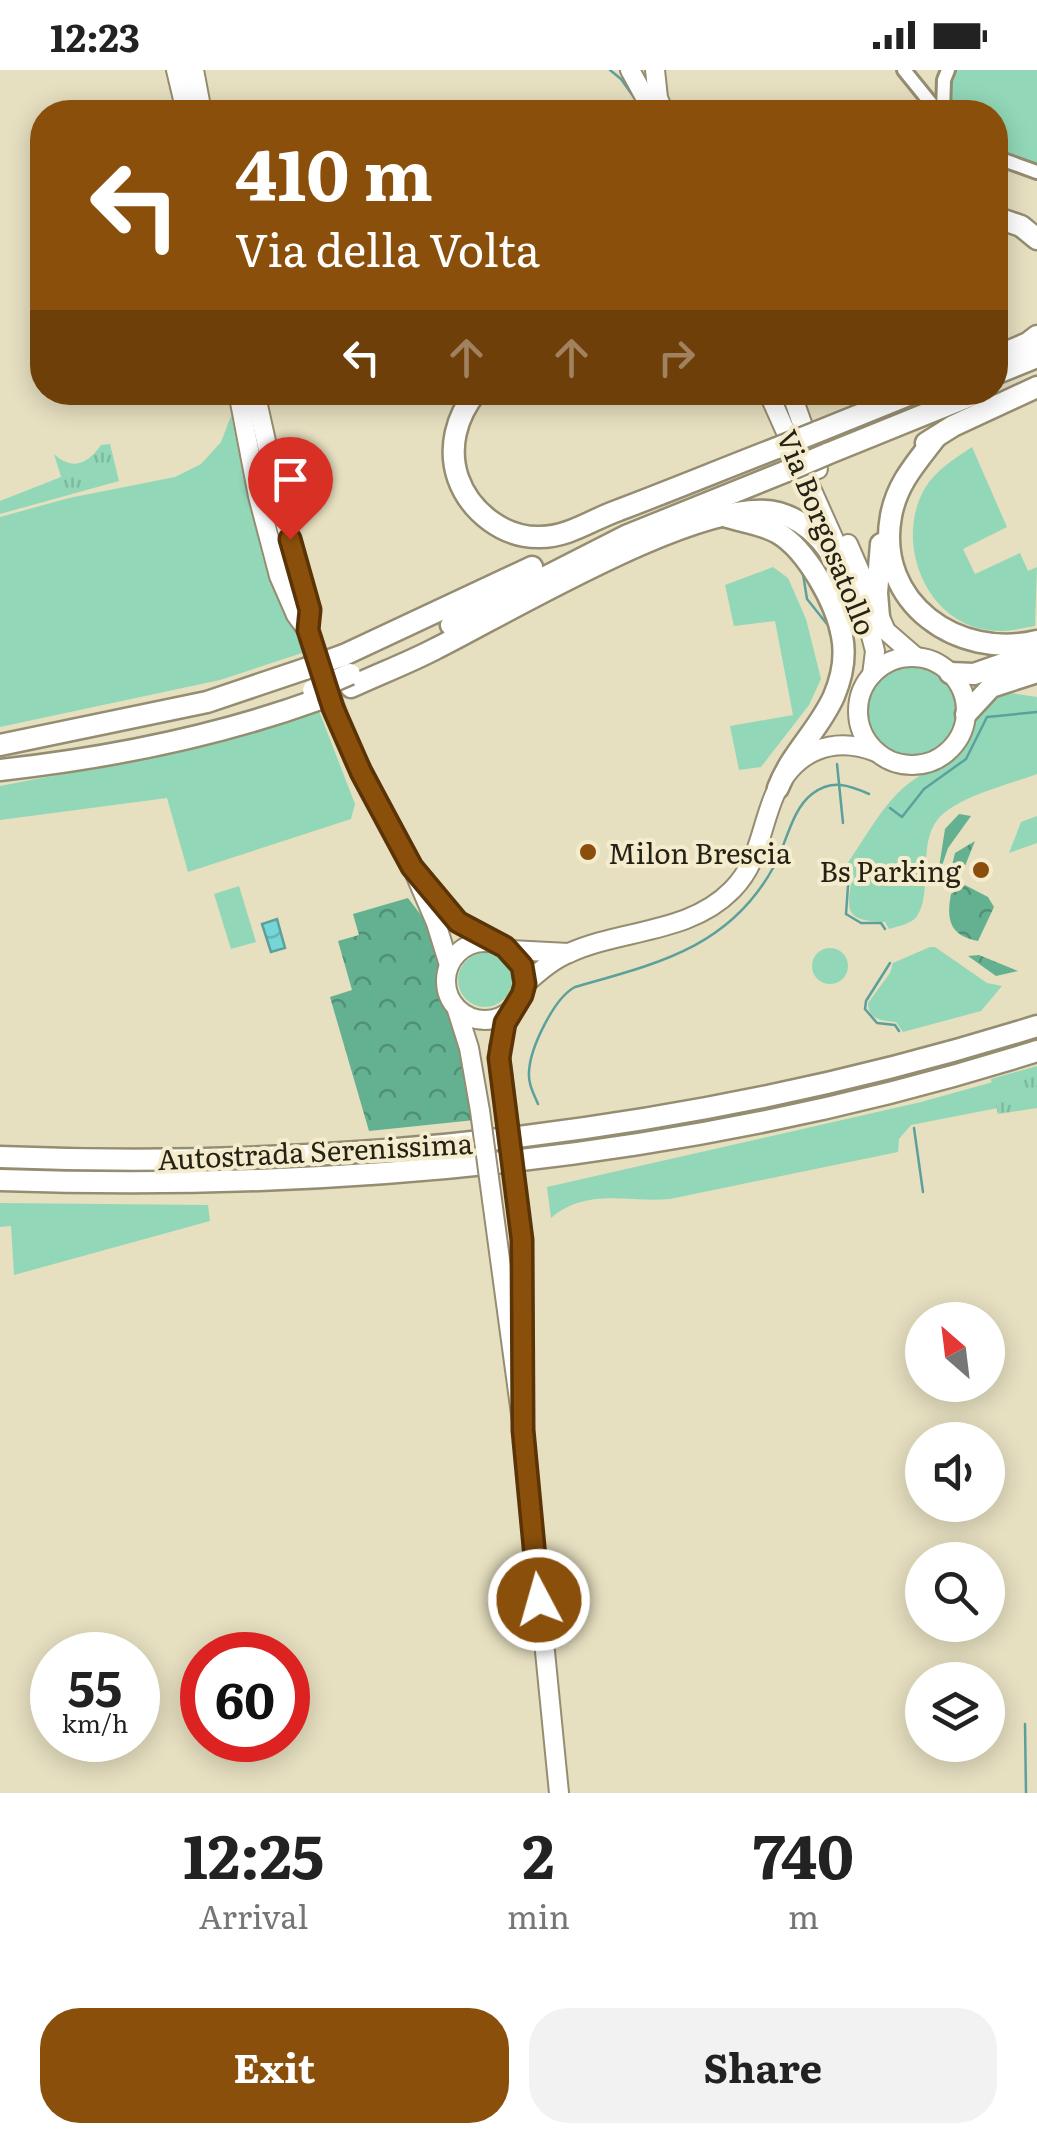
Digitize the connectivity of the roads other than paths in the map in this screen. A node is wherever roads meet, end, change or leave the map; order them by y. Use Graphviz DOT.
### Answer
graph roads {
  1 [pos="176,70"];
  2 [pos="194,70"];
  3 [pos="630,70"];
  4 [pos="654,70"];
  5 [pos="904,70"];
  6 [pos="948,70"];
  7 [pos="183,100"];
  8 [pos="200,100"];
  9 [pos="646,100"];
  10 [pos="659,100"];
  11 [pos="930,100"];
  12 [pos="942,100"];
  13 [pos="1008,162"];
  14 [pos="1037,172"];
  15 [pos="1008,222"];
  16 [pos="1037,239"];
  17 [pos="1037,336"];
  18 [pos="1037,347"];
  19 [pos="1008,353"];
  20 [pos="1008,356"];
  21 [pos="1037,358"];
  22 [pos="1008,369"];
  23 [pos="1037,370"];
  24 [pos="1008,382"];
  25 [pos="1037,387"];
  26 [pos="1008,400"];
  27 [pos="240,405"];
  28 [pos="259,405"];
  29 [pos="468,405"];
  30 [pos="774,405"];
  31 [pos="795,405"];
  32 [pos="892,405"];
  33 [pos="918,405"];
  34 [pos="940,405"];
  35 [pos="998,405"];
  36 [pos="936,437"];
  37 [pos="822,444"];
  38 [pos="782,460"];
  39 [pos="631,506"];
  40 [pos="720,515"];
  41 [pos="852,588"];
  42 [pos="475,594"];
  43 [pos="878,617"];
  44 [pos="308,630"];
  45 [pos="1037,641"];
  46 [pos="1037,652"];
  47 [pos="916,657"];
  48 [pos="348,672"];
  49 [pos="1037,672"];
  50 [pos="950,673"];
  51 [pos="872,675"];
  52 [pos="858,706"];
  53 [pos="966,714"];
  54 [pos="832,744"];
  55 [pos="0,745"];
  56 [pos="876,752"];
  57 [pos="0,769"];
  58 [pos="778,788"];
  59 [pos="412,867"];
  60 [pos="502,946"];
  61 [pos="569,953"];
  62 [pos="449,965"];
  63 [pos="525,984"];
  64 [pos="457,1009"];
  65 [pos="510,1012"];
  66 [pos="1037,1026"];
  67 [pos="1037,1051"];
  68 [pos="0,1157"];
  69 [pos="0,1180"];
  70 [pos="523,1430"];
  71 [pos="559,1793"];
  1 -- 7 [label="main road"];
  2 -- 8 [label="main road"];
  3 -- 9 [label="main road"];
  4 -- 10 [label="main road"];
  5 -- 11 [label="street"];
  6 -- 12 [label="street"];
  13 -- 14 [label="street"];
  15 -- 16 [label="highway"];
  17 -- 19 [label="highway"];
  18 -- 20 [label="highway"];
  21 -- 22 [label="highway"];
  23 -- 24 [label="highway"];
  25 -- 26 [label="highway"];
  27 -- 44 [label="main road"];
  28 -- 44 [label="main road"];
  29 -- 39 [label="highway"];
  30 -- 41 [label="main road, Via Borgosatollo"];
  31 -- 43 [label="main road, Via Borgosatollo"];
  32 -- 37 [label="highway"];
  33 -- 37 [label="highway"];
  34 -- 37 [label="highway"];
  35 -- 36 [label="highway"];
  36 -- 43 [label="highway"];
  36 -- 45 [label="highway"];
  37 -- 38 [label="highway, bridge"];
  38 -- 39 [label="highway"];
  38 -- 42 [label="highway"];
  38 -- 48 [label="highway"];
  39 -- 42 [label="highway"];
  40 -- 41 [label="highway"];
  40 -- 48 [label="highway"];
  40 -- 58 [label="highway"];
  41 -- 51 [label="main road, Via Borgosatollo"];
  42 -- 48 [label="highway"];
  43 -- 47 [label="main road, Via Borgosatollo"];
  44 -- 59 [label="main road"];
  46 -- 50 [label="highway"];
  47 -- 50 [label="main road"];
  47 -- 51 [label="main road"];
  48 -- 55 [label="highway, bridge"];
  48 -- 57 [label="highway, bridge"];
  49 -- 53 [label="highway"];
  50 -- 53 [label="main road"];
  51 -- 52 [label="main road"];
  52 -- 54 [label="main road"];
  52 -- 56 [label="main road"];
  53 -- 56 [label="main road"];
  54 -- 56 [label="main road"];
  54 -- 58 [label="main road"];
  58 -- 61 [label="main road"];
  59 -- 60 [label="main road"];
  59 -- 62 [label="main road"];
  60 -- 61 [label="main road"];
  60 -- 62 [label="main road"];
  60 -- 63 [label="main road"];
  61 -- 63 [label="main road"];
  62 -- 64 [label="main road"];
  63 -- 65 [label="main road"];
  64 -- 65 [label="main road"];
  64 -- 70 [label="main road, bridge"];
  65 -- 70 [label="main road, bridge"];
  66 -- 68 [label="highway, Autostrada Serenissima"];
  67 -- 69 [label="highway, Autostrada Serenissima"];
  70 -- 71 [label="main road"];
}
